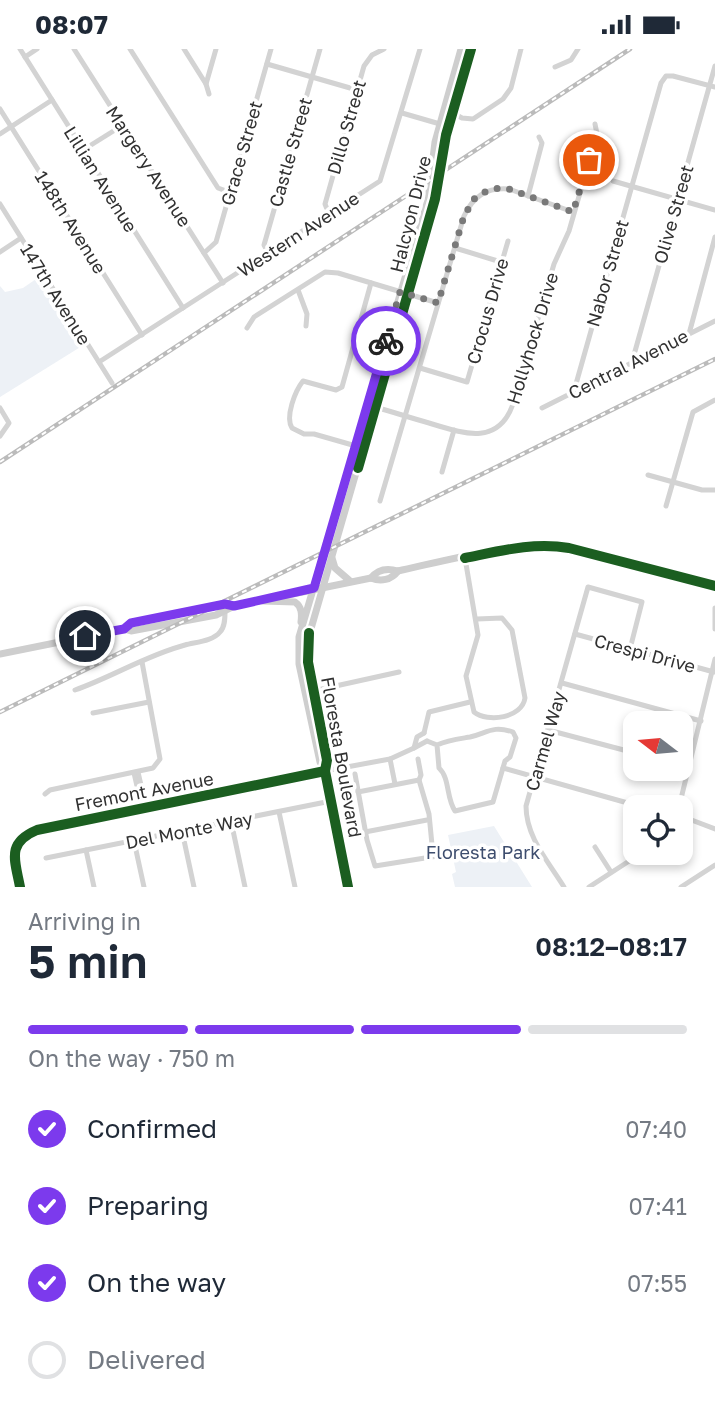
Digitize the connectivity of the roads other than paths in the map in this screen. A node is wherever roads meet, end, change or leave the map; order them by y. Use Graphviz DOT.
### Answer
graph roads {
  1 [pos="20,49"];
  2 [pos="37,49"];
  3 [pos="74,49"];
  4 [pos="130,49"];
  5 [pos="184,49"];
  6 [pos="216,49"];
  7 [pos="271,49"];
  8 [pos="320,49"];
  9 [pos="384,49"];
  10 [pos="420,49"];
  11 [pos="521,49"];
  12 [pos="578,49"];
  13 [pos="458,50"];
  14 [pos="470,51"];
  15 [pos="25,57"];
  16 [pos="267,64"];
  17 [pos="715,66"];
  18 [pos="555,67"];
  19 [pos="312,77"];
  20 [pos="206,84"];
  21 [pos="712,87"];
  22 [pos="357,90"];
  23 [pos="209,95"];
  24 [pos="52,100"];
  25 [pos="0,109"];
  26 [pos="402,113"];
  27 [pos="453,113"];
  28 [pos="440,124"];
  29 [pos="595,124"];
  30 [pos="122,125"];
  31 [pos="12,127"];
  32 [pos="0,134"];
  33 [pos="539,137"];
  34 [pos="83,150"];
  35 [pos="613,181"];
  36 [pos="631,187"];
  37 [pos="229,192"];
  38 [pos="528,196"];
  39 [pos="677,200"];
  40 [pos="0,204"];
  41 [pos="715,210"];
  42 [pos="573,212"];
  43 [pos="329,214"];
  44 [pos="421,222"];
  45 [pos="425,236"];
  46 [pos="715,237"];
  47 [pos="21,239"];
  48 [pos="508,241"];
  49 [pos="455,249"];
  50 [pos="0,252"];
  51 [pos="204,253"];
  52 [pos="269,254"];
  53 [pos="501,262"];
  54 [pos="223,283"];
  55 [pos="371,283"];
  56 [pos="298,289"];
  57 [pos="404,293"];
  58 [pos="438,303"];
  59 [pos="183,308"];
  60 [pos="715,321"];
  61 [pos="306,326"];
  62 [pos="247,328"];
  63 [pos="689,334"];
  64 [pos="142,335"];
  65 [pos="99,362"];
  66 [pos="632,362"];
  67 [pos="420,367"];
  68 [pos="111,383"];
  69 [pos="575,391"];
  70 [pos="715,400"];
  71 [pos="375,407"];
  72 [pos="0,408"];
  73 [pos="542,408"];
  74 [pos="406,416"];
  75 [pos="454,430"];
  76 [pos="0,436"];
  77 [pos="356,446"];
  78 [pos="442,472"];
  79 [pos="648,475"];
  80 [pos="672,482"];
  81 [pos="715,490"];
  82 [pos="380,501"];
  83 [pos="667,506"];
  84 [pos="332,556"];
  85 [pos="465,558"];
  86 [pos="350,582"];
  87 [pos="715,586"];
  88 [pos="318,587"];
  89 [pos="256,601"];
  90 [pos="222,608"];
  91 [pos="715,608"];
  92 [pos="477,619"];
  93 [pos="715,629"];
  94 [pos="575,634"];
  95 [pos="299,637"];
  96 [pos="629,649"];
  97 [pos="0,654"];
  98 [pos="715,659"];
  99 [pos="142,662"];
  100 [pos="399,672"];
  101 [pos="714,672"];
  102 [pos="562,683"];
  103 [pos="75,690"];
  104 [pos="313,691"];
  105 [pos="149,702"];
  106 [pos="470,702"];
  107 [pos="93,713"];
  108 [pos="701,721"];
  109 [pos="548,730"];
  110 [pos="424,733"];
  111 [pos="427,741"];
  112 [pos="693,743"];
  113 [pos="437,745"];
  114 [pos="414,748"];
  115 [pos="623,750"];
  116 [pos="418,758"];
  117 [pos="390,759"];
  118 [pos="503,768"];
  119 [pos="325,771"];
  120 [pos="136,772"];
  121 [pos="355,774"];
  122 [pos="534,777"];
  123 [pos="419,780"];
  124 [pos="395,783"];
  125 [pos="48,792"];
  126 [pos="358,792"];
  127 [pos="331,801"];
  128 [pos="623,802"];
  129 [pos="144,808"];
  130 [pos="279,812"];
  131 [pos="428,820"];
  132 [pos="231,821"];
  133 [pos="693,821"];
  134 [pos="715,829"];
  135 [pos="182,831"];
  136 [pos="365,832"];
  137 [pos="134,841"];
  138 [pos="595,847"];
  139 [pos="86,850"];
  140 [pos="450,854"];
  141 [pos="433,855"];
  142 [pos="46,858"];
  143 [pos="623,864"];
  144 [pos="715,865"];
  145 [pos="611,872"];
  146 [pos="20,887"];
  147 [pos="94,887"];
  148 [pos="144,887"];
  149 [pos="194,887"];
  150 [pos="245,887"];
  151 [pos="295,887"];
  152 [pos="348,887"];
  153 [pos="564,887"];
  154 [pos="589,887"];
  155 [pos="681,887"];
  1 -- 15 [label="street, Lillian Avenue"];
  2 -- 15 [label="street"];
  3 -- 30 [label="street, Margery Avenue"];
  4 -- 37 [label="street"];
  5 -- 20 [label="street"];
  6 -- 20 [label="street"];
  7 -- 16 [label="street, Grace Street"];
  8 -- 19 [label="street, Castle Street"];
  9 -- 22 [label="street, Dillo Street"];
  10 -- 26 [label="street, Western Avenue"];
  11 -- 27 [label="street"];
  12 -- 18 [label="street"];
  13 -- 14 [label="street"];
  13 -- 28 [label="main road, Halcyon Drive"];
  14 -- 27 [label="main road, Halcyon Drive"];
  15 -- 24 [label="street, Lillian Avenue"];
  16 -- 19 [label="street"];
  16 -- 37 [label="street, Grace Street"];
  17 -- 21 [label="street, Olive Street"];
  19 -- 22 [label="street"];
  19 -- 52 [label="street, Castle Street"];
  20 -- 23 [label="street"];
  21 -- 36 [label="street, Nabor Street"];
  21 -- 39 [label="street, Olive Street"];
  22 -- 43 [label="street, Dillo Street"];
  24 -- 31 [label="street"];
  24 -- 34 [label="street, Lillian Avenue"];
  25 -- 31 [label="street, 148th Avenue"];
  26 -- 28 [label="street"];
  26 -- 43 [label="street, Western Avenue"];
  27 -- 45 [label="main road, Halcyon Drive"];
  28 -- 44 [label="main road, Halcyon Drive"];
  29 -- 42 [label="street, Hollyhock Drive"];
  30 -- 34 [label="street"];
  30 -- 51 [label="street, Margery Avenue"];
  31 -- 32 [label="street"];
  31 -- 64 [label="street, 148th Avenue"];
  33 -- 38 [label="street"];
  34 -- 59 [label="street, Lillian Avenue"];
  35 -- 36 [label="street"];
  36 -- 39 [label="street"];
  36 -- 69 [label="street, Nabor Street"];
  37 -- 51 [label="street, Grace Street"];
  38 -- 42 [label="street"];
  38 -- 49 [label="street"];
  39 -- 41 [label="street"];
  39 -- 66 [label="street, Olive Street"];
  40 -- 47 [label="street, 147th Avenue"];
  42 -- 75 [label="street, Hollyhock Drive"];
  43 -- 52 [label="street, Western Avenue"];
  44 -- 45 [label="main road"];
  44 -- 57 [label="main road, Halcyon Drive"];
  45 -- 57 [label="main road, Halcyon Drive"];
  46 -- 63 [label="street"];
  47 -- 50 [label="street"];
  47 -- 65 [label="street, 147th Avenue"];
  48 -- 53 [label="street, Crocus Drive"];
  49 -- 53 [label="street"];
  49 -- 58 [label="street"];
  51 -- 54 [label="street, Margery Avenue"];
  52 -- 54 [label="street, Western Avenue"];
  53 -- 67 [label="street, Crocus Drive"];
  54 -- 59 [label="street, Western Avenue"];
  55 -- 56 [label="street"];
  55 -- 57 [label="street"];
  55 -- 77 [label="street"];
  56 -- 61 [label="street"];
  56 -- 62 [label="street"];
  57 -- 58 [label="street"];
  57 -- 71 [label="main road, Halcyon Drive"];
  57 -- 77 [label="main road, Halcyon Drive"];
  58 -- 67 [label="street"];
  59 -- 64 [label="street, Western Avenue"];
  60 -- 63 [label="street, Central Avenue"];
  63 -- 66 [label="street, Central Avenue"];
  64 -- 65 [label="street, Western Avenue"];
  65 -- 68 [label="street, 147th Avenue"];
  66 -- 69 [label="street, Central Avenue"];
  67 -- 74 [label="street"];
  69 -- 73 [label="street, Central Avenue"];
  70 -- 80 [label="street"];
  71 -- 74 [label="street, Hollyhock Drive"];
  71 -- 84 [label="main road, Halcyon Drive"];
  72 -- 76 [label="street"];
  74 -- 75 [label="street, Hollyhock Drive"];
  74 -- 82 [label="street"];
  75 -- 78 [label="street"];
  77 -- 88 [label="main road, Halcyon Drive"];
  79 -- 80 [label="street"];
  80 -- 81 [label="street"];
  80 -- 83 [label="street"];
  84 -- 86 [label="main road"];
  84 -- 88 [label="main road, Halcyon Drive"];
  85 -- 86 [label="main road"];
  85 -- 87 [label="main road"];
  85 -- 92 [label="street"];
  86 -- 88 [label="main road"];
  88 -- 89 [label="main road"];
  88 -- 95 [label="main road, Floresta Boulevard"];
  88 -- 104 [label="main road, Floresta Boulevard"];
  89 -- 90 [label="main road"];
  89 -- 95 [label="main road"];
  90 -- 97 [label="main road"];
  90 -- 99 [label="street"];
  91 -- 93 [label="street"];
  92 -- 106 [label="street"];
  92 -- 106 [label="street"];
  94 -- 96 [label="street, Crespi Drive"];
  94 -- 96 [label="street, Carmel Way"];
  94 -- 102 [label="street, Carmel Way"];
  95 -- 119 [label="main road, Floresta Boulevard"];
  96 -- 101 [label="street, Crespi Drive"];
  98 -- 101 [label="street"];
  99 -- 103 [label="street"];
  99 -- 105 [label="street"];
  100 -- 104 [label="street"];
  101 -- 108 [label="street"];
  102 -- 108 [label="street"];
  102 -- 109 [label="street, Carmel Way"];
  104 -- 119 [label="main road, Floresta Boulevard"];
  105 -- 107 [label="street"];
  105 -- 120 [label="street"];
  106 -- 110 [label="street"];
  108 -- 112 [label="street"];
  109 -- 115 [label="street"];
  109 -- 122 [label="street, Carmel Way"];
  110 -- 111 [label="street"];
  110 -- 114 [label="street"];
  111 -- 113 [label="street"];
  111 -- 114 [label="street, Fremont Avenue"];
  113 -- 118 [label="street"];
  113 -- 118 [label="street"];
  114 -- 117 [label="street, Fremont Avenue"];
  116 -- 123 [label="street"];
  117 -- 119 [label="street, Fremont Avenue"];
  117 -- 124 [label="street"];
  118 -- 122 [label="street"];
  119 -- 127 [label="main road, Floresta Boulevard"];
  119 -- 129 [label="main road, Fremont Avenue"];
  120 -- 125 [label="street"];
  120 -- 129 [label="street"];
  121 -- 126 [label="street"];
  122 -- 128 [label="street"];
  122 -- 153 [label="street, Carmel Way"];
  123 -- 124 [label="street"];
  123 -- 131 [label="street"];
  124 -- 126 [label="street"];
  126 -- 136 [label="street"];
  127 -- 130 [label="street, Del Monte Way"];
  127 -- 152 [label="main road, Floresta Boulevard"];
  129 -- 146 [label="main road, Fremont Avenue"];
  130 -- 132 [label="street, Del Monte Way"];
  130 -- 151 [label="street"];
  131 -- 136 [label="street"];
  131 -- 141 [label="street"];
  132 -- 135 [label="street, Del Monte Way"];
  132 -- 150 [label="street"];
  133 -- 134 [label="street"];
  135 -- 137 [label="street, Del Monte Way"];
  135 -- 149 [label="street"];
  136 -- 141 [label="street"];
  137 -- 139 [label="street, Del Monte Way"];
  137 -- 148 [label="street"];
  138 -- 145 [label="street"];
  139 -- 142 [label="street, Del Monte Way"];
  139 -- 147 [label="street"];
  140 -- 141 [label="street"];
  143 -- 145 [label="street"];
  144 -- 155 [label="street"];
  145 -- 154 [label="street"];
}
